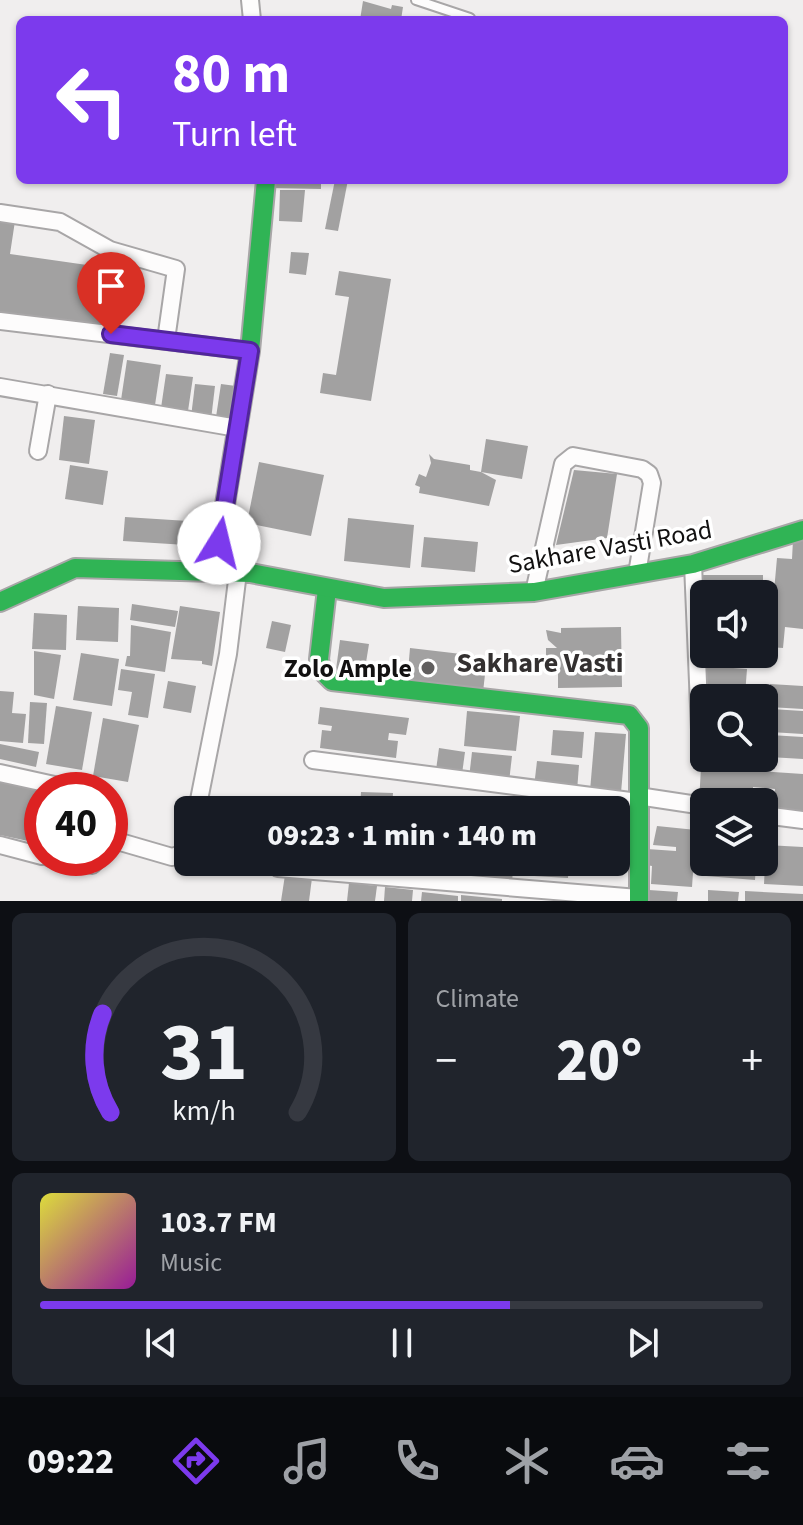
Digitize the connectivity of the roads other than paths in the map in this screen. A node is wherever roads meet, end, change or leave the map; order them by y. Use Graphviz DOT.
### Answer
graph roads {
  1 [pos="416,0"];
  2 [pos="464,16"];
  3 [pos="266,184"];
  4 [pos="0,213"];
  5 [pos="0,321"];
  6 [pos="166,340"];
  7 [pos="250,351"];
  8 [pos="0,387"];
  9 [pos="48,394"];
  10 [pos="237,428"];
  11 [pos="38,451"];
  12 [pos="803,530"];
  13 [pos="693,564"];
  14 [pos="214,572"];
  15 [pos="238,572"];
  16 [pos="637,574"];
  17 [pos="327,589"];
  18 [pos="534,592"];
  19 [pos="0,602"];
  20 [pos="698,684"];
  21 [pos="313,760"];
  22 [pos="0,773"];
  23 [pos="24,778"];
  24 [pos="200,796"];
  25 [pos="638,799"];
  26 [pos="690,805"];
  27 [pos="778,817"];
  28 [pos="803,820"];
  29 [pos="128,844"];
  30 [pos="0,845"];
  31 [pos="24,851"];
  32 [pos="174,856"];
  33 [pos="368,876"];
  34 [pos="639,900"];
  1 -- 2 [label="lane"];
  3 -- 7 [label="street"];
  4 -- 6 [label="street"];
  5 -- 6 [label="street"];
  6 -- 7 [label="street"];
  7 -- 10 [label="street"];
  8 -- 9 [label="street"];
  9 -- 10 [label="street"];
  9 -- 11 [label="street"];
  10 -- 14 [label="street"];
  12 -- 13 [label="street, Sakhare Vasti Road"];
  13 -- 16 [label="street, Sakhare Vasti Road"];
  13 -- 20 [label="street"];
  14 -- 15 [label="street, Sakhare Vasti Road"];
  14 -- 19 [label="street, Sakhare Vasti Road"];
  15 -- 17 [label="street, Sakhare Vasti Road"];
  15 -- 24 [label="street"];
  16 -- 18 [label="street, Sakhare Vasti Road"];
  16 -- 18 [label="street"];
  17 -- 18 [label="street, Sakhare Vasti Road"];
  17 -- 25 [label="street"];
  21 -- 25 [label="street"];
  22 -- 23 [label="street"];
  25 -- 26 [label="street"];
  25 -- 34 [label="street"];
  27 -- 28 [label="street"];
  29 -- 32 [label="street"];
  30 -- 31 [label="street"];
  33 -- 34 [label="street"];
}
